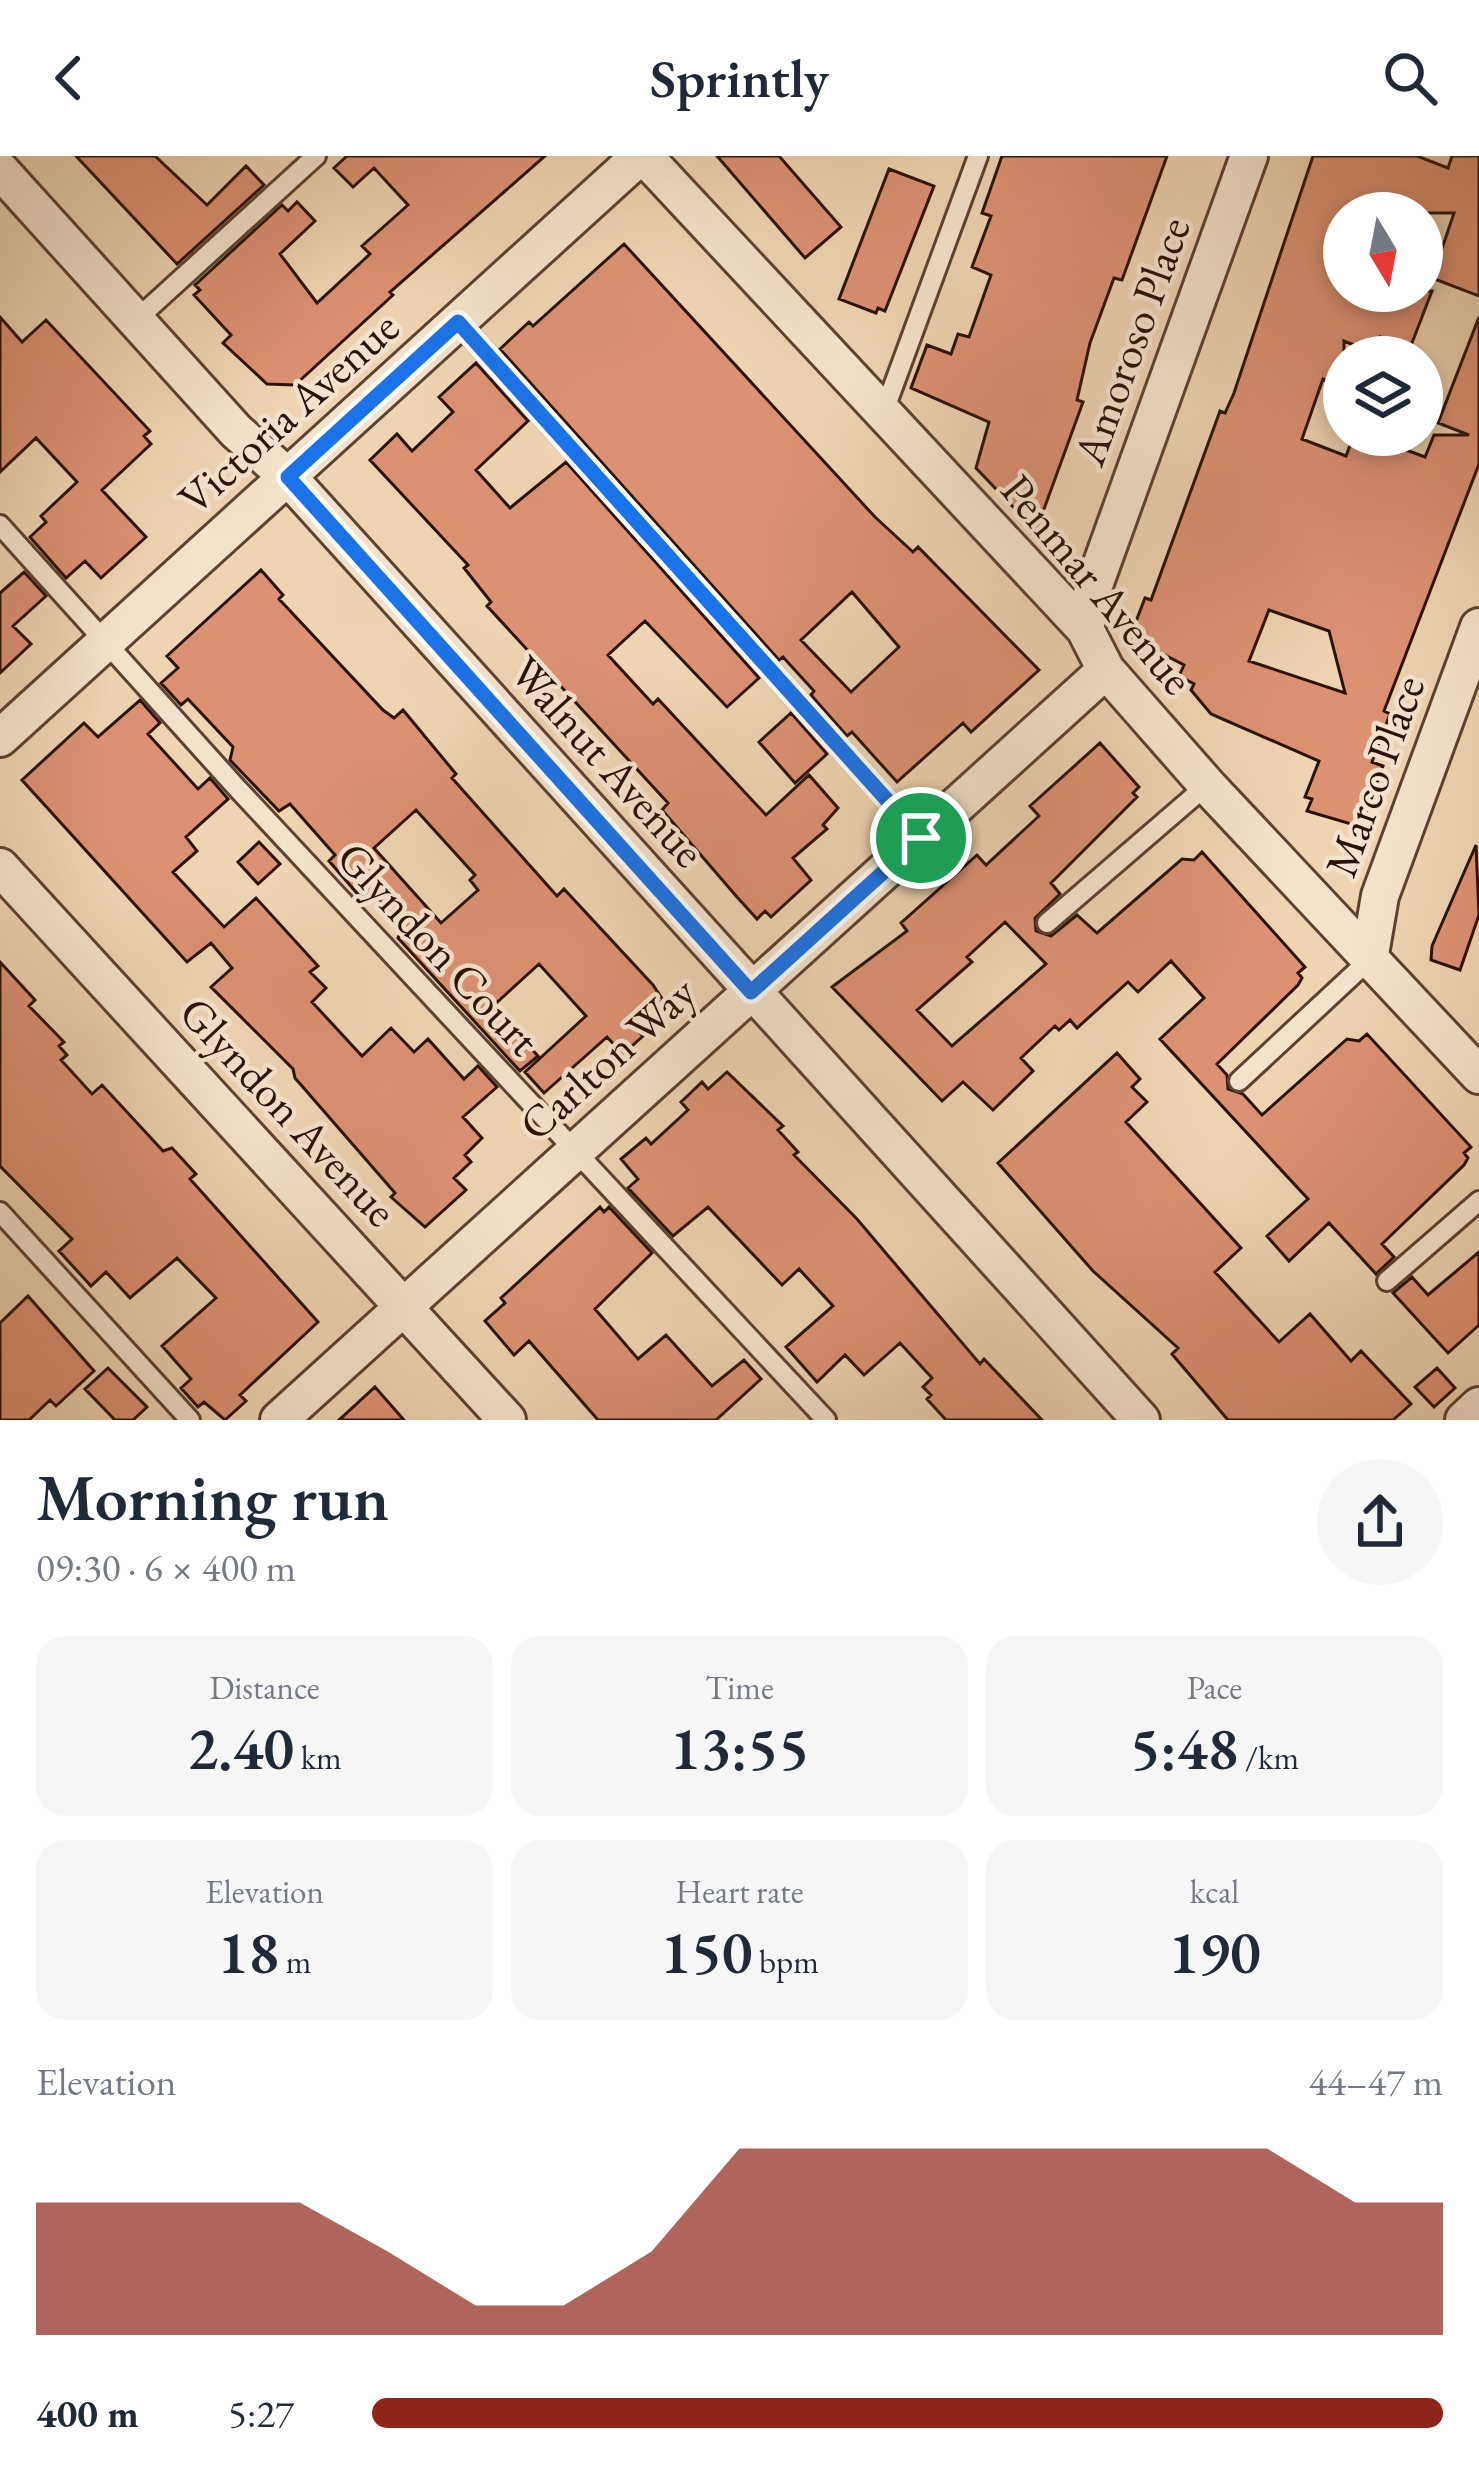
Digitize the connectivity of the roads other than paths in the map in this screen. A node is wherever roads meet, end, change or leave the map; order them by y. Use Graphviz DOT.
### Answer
graph roads {
  1 [pos="642,156"];
  2 [pos="977,156"];
  3 [pos="1249,156"];
  4 [pos="309,158"];
  5 [pos="0,170"];
  6 [pos="136,319"];
  7 [pos="458,322"];
  8 [pos="884,414"];
  9 [pos="288,477"];
  10 [pos="0,525"];
  11 [pos="1479,627"];
  12 [pos="1085,629"];
  13 [pos="107,641"];
  14 [pos="1106,670"];
  15 [pos="0,738"];
  16 [pos="1207,784"];
  17 [pos="921,838"];
  18 [pos="0,867"];
  19 [pos="1047,923"];
  20 [pos="1369,960"];
  21 [pos="761,1002"];
  22 [pos="1479,1075"];
  23 [pos="1239,1082"];
  24 [pos="576,1152"];
  25 [pos="1479,1201"];
  26 [pos="0,1212"];
  27 [pos="1387,1281"];
  28 [pos="404,1308"];
  29 [pos="1479,1406"];
  30 [pos="190,1420"];
  31 [pos="279,1420"];
  32 [pos="507,1420"];
  33 [pos="826,1420"];
  34 [pos="1142,1420"];
  35 [pos="1464,1420"];
  1 -- 7 [label="street, Victoria Avenue"];
  1 -- 8 [label="street, Penmar Avenue"];
  2 -- 8 [label="lane"];
  3 -- 12 [label="street, Amoroso Place"];
  4 -- 6 [label="lane"];
  5 -- 6 [label="street, Walnut Avenue"];
  6 -- 9 [label="street, Walnut Avenue"];
  7 -- 9 [label="street, Victoria Avenue"];
  7 -- 17 [label="lane"];
  8 -- 12 [label="street, Penmar Avenue"];
  9 -- 13 [label="street, Victoria Avenue"];
  9 -- 21 [label="street, Walnut Avenue"];
  10 -- 13 [label="lane, Glyndon Court"];
  11 -- 20 [label="street, Marco Place"];
  12 -- 14 [label="street, Penmar Avenue"];
  13 -- 15 [label="street, Victoria Avenue"];
  13 -- 24 [label="lane, Glyndon Court"];
  14 -- 16 [label="street, Penmar Avenue"];
  14 -- 17 [label="street, Carlton Way"];
  16 -- 19 [label="lane"];
  16 -- 20 [label="street, Penmar Avenue"];
  17 -- 21 [label="street, Carlton Way"];
  18 -- 28 [label="street, Glyndon Avenue"];
  20 -- 22 [label="street, Penmar Avenue"];
  20 -- 23 [label="lane"];
  21 -- 24 [label="street, Carlton Way"];
  21 -- 34 [label="street, Walnut Avenue"];
  24 -- 28 [label="street, Carlton Way"];
  24 -- 33 [label="lane, Glyndon Court"];
  25 -- 27 [label="lane"];
  26 -- 30 [label="lane"];
  28 -- 31 [label="street, Carlton Way"];
  28 -- 32 [label="street, Glyndon Avenue"];
  29 -- 35 [label="street"];
}
